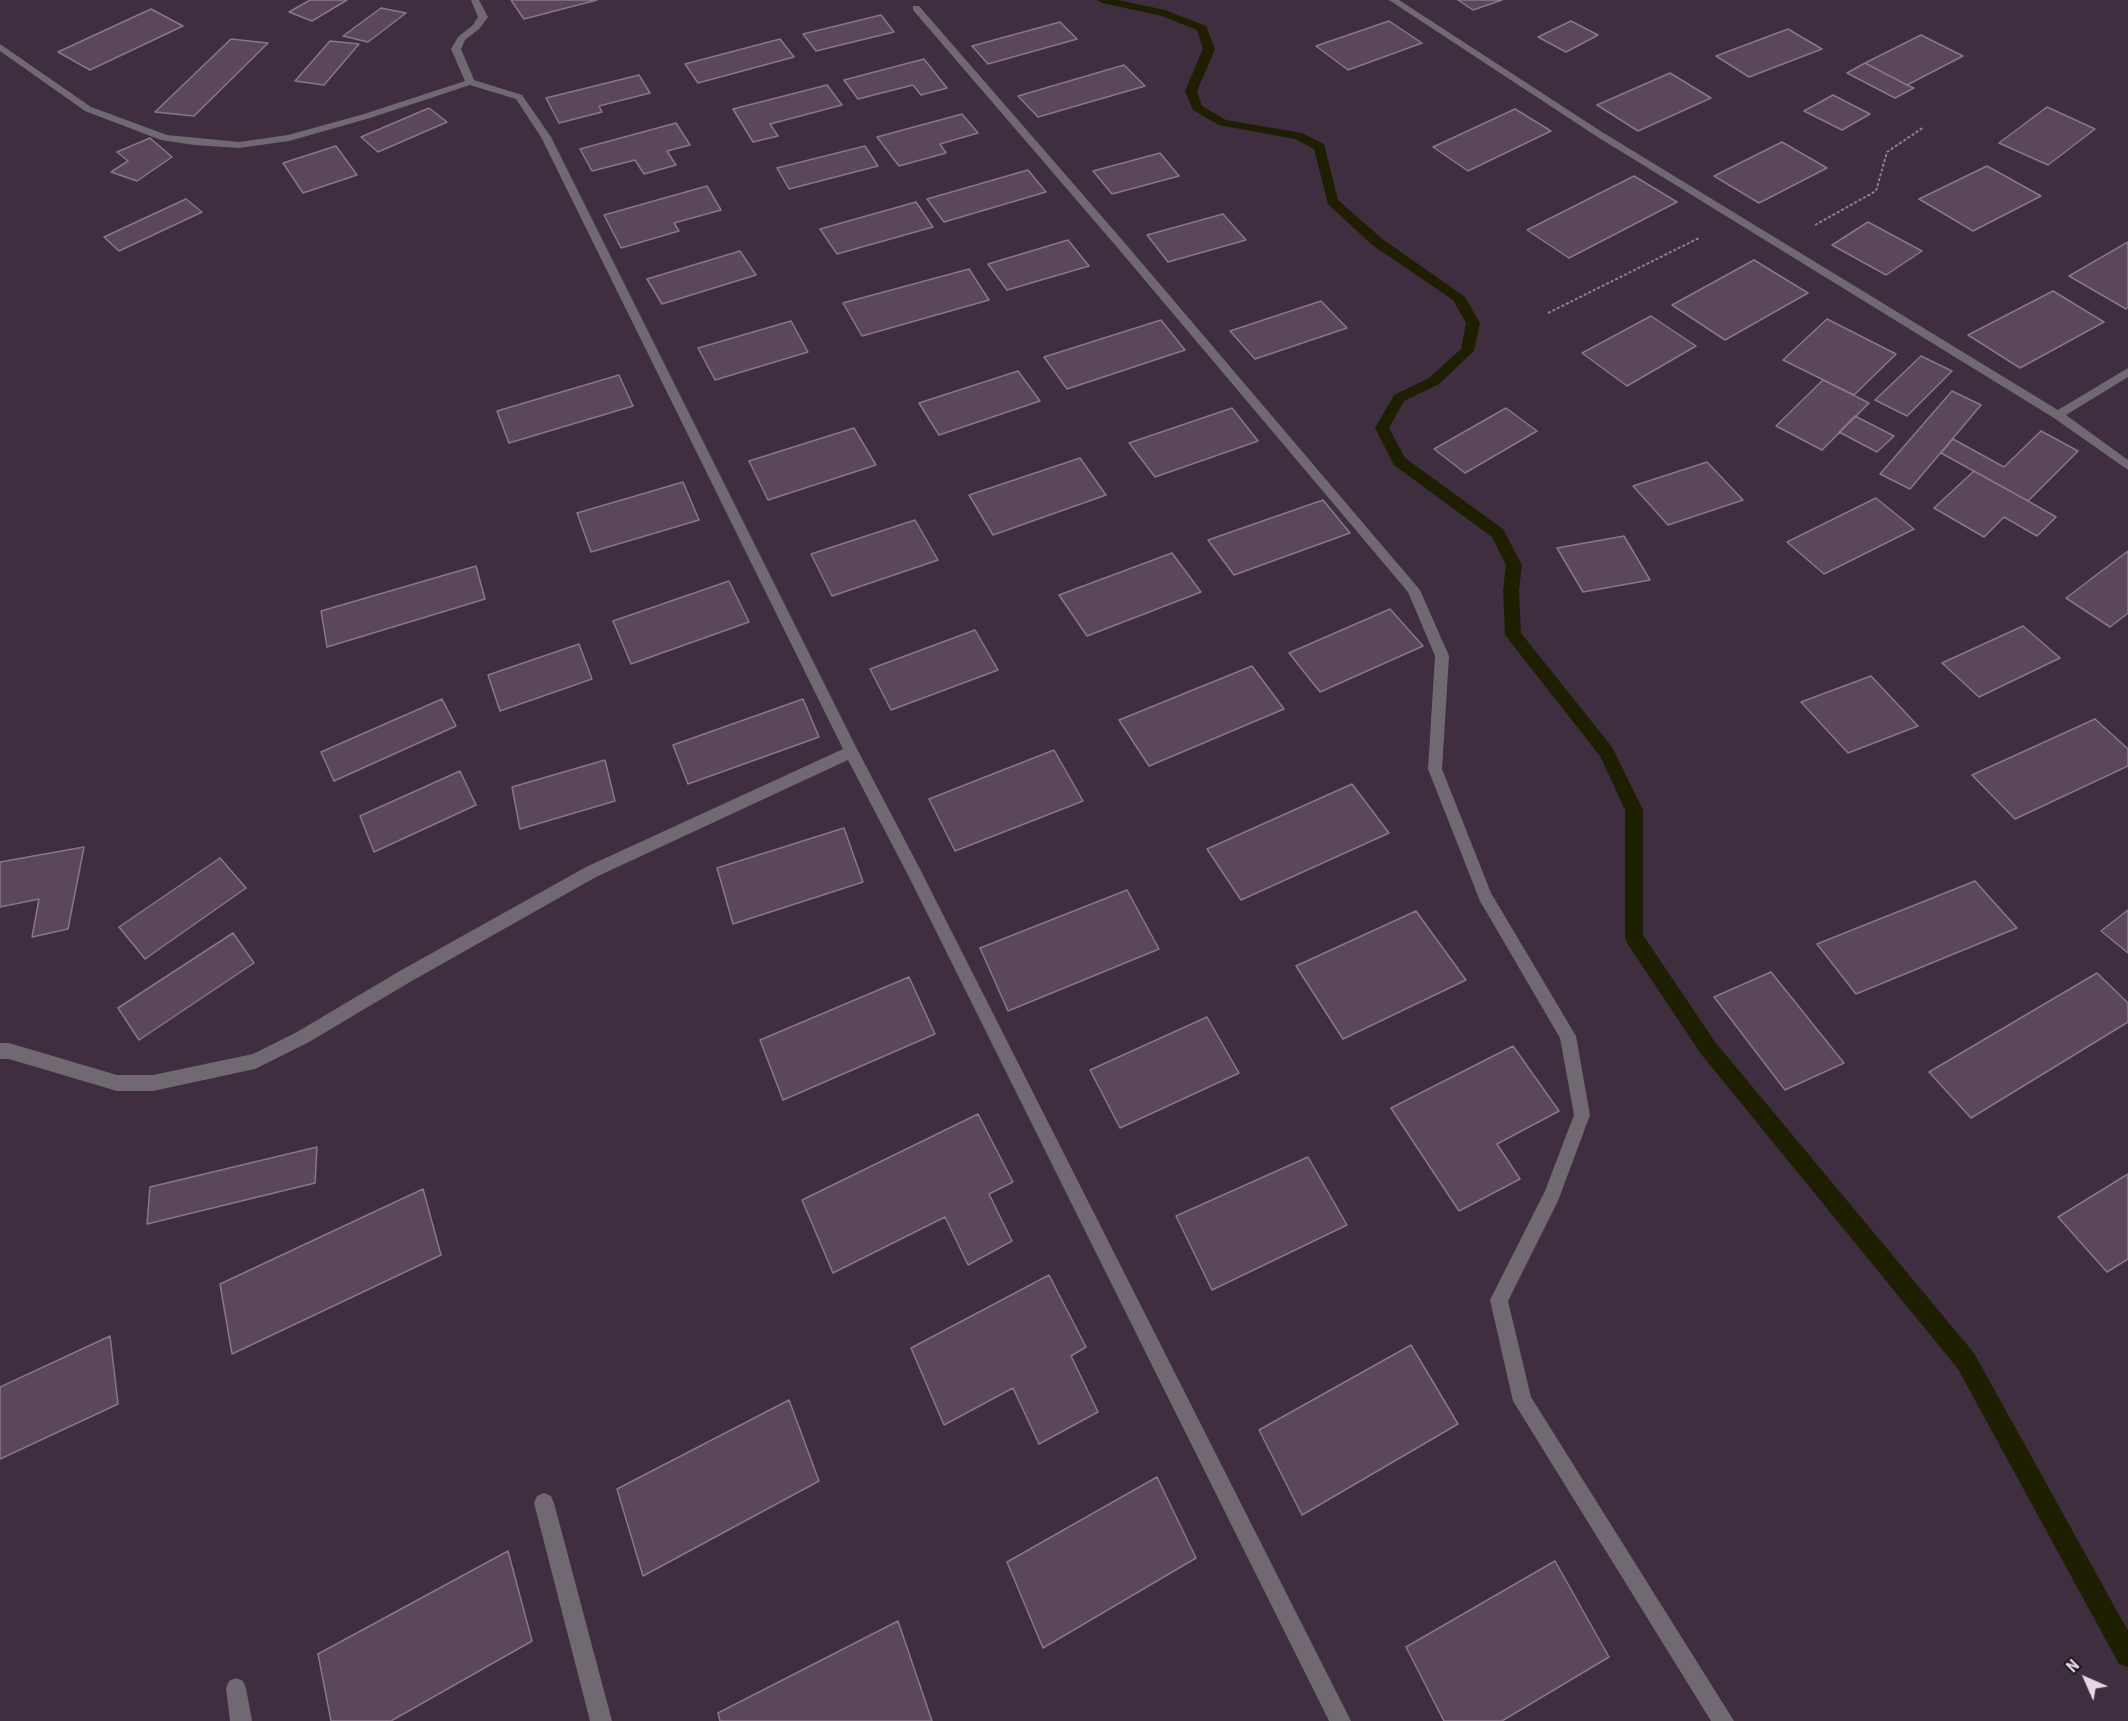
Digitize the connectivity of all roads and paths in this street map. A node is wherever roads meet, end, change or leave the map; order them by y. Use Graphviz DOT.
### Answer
graph roads {
  1 [pos="475,0"];
  2 [pos="1393,0"];
  3 [pos="916,8"];
  4 [pos="0,47"];
  5 [pos="470,82"];
  6 [pos="1924,127"];
  7 [pos="1738,219"];
  8 [pos="1775,242"];
  9 [pos="1548,313"];
  10 [pos="2128,372"];
  11 [pos="2058,415"];
  12 [pos="2128,466"];
  13 [pos="851,752"];
  14 [pos="0,1051"];
  15 [pos="544,1503"];
  16 [pos="236,1688"];
  17 [pos="241,1721"];
  18 [pos="601,1721"];
  19 [pos="1340,1721"];
  20 [pos="1723,1721"];
  1 -- 5 [label="street"];
  2 -- 7 [label="street"];
  3 -- 20 [label="street"];
  4 -- 5 [label="street"];
  5 -- 13 [label="street"];
  6 -- 8 [label="path"];
  7 -- 8 [label="street"];
  7 -- 9 [label="path"];
  8 -- 11 [label="street"];
  10 -- 11 [label="street"];
  11 -- 12 [label="street"];
  13 -- 14 [label="street"];
  13 -- 19 [label="street"];
  15 -- 18 [label="street"];
  16 -- 17 [label="street"];
}
